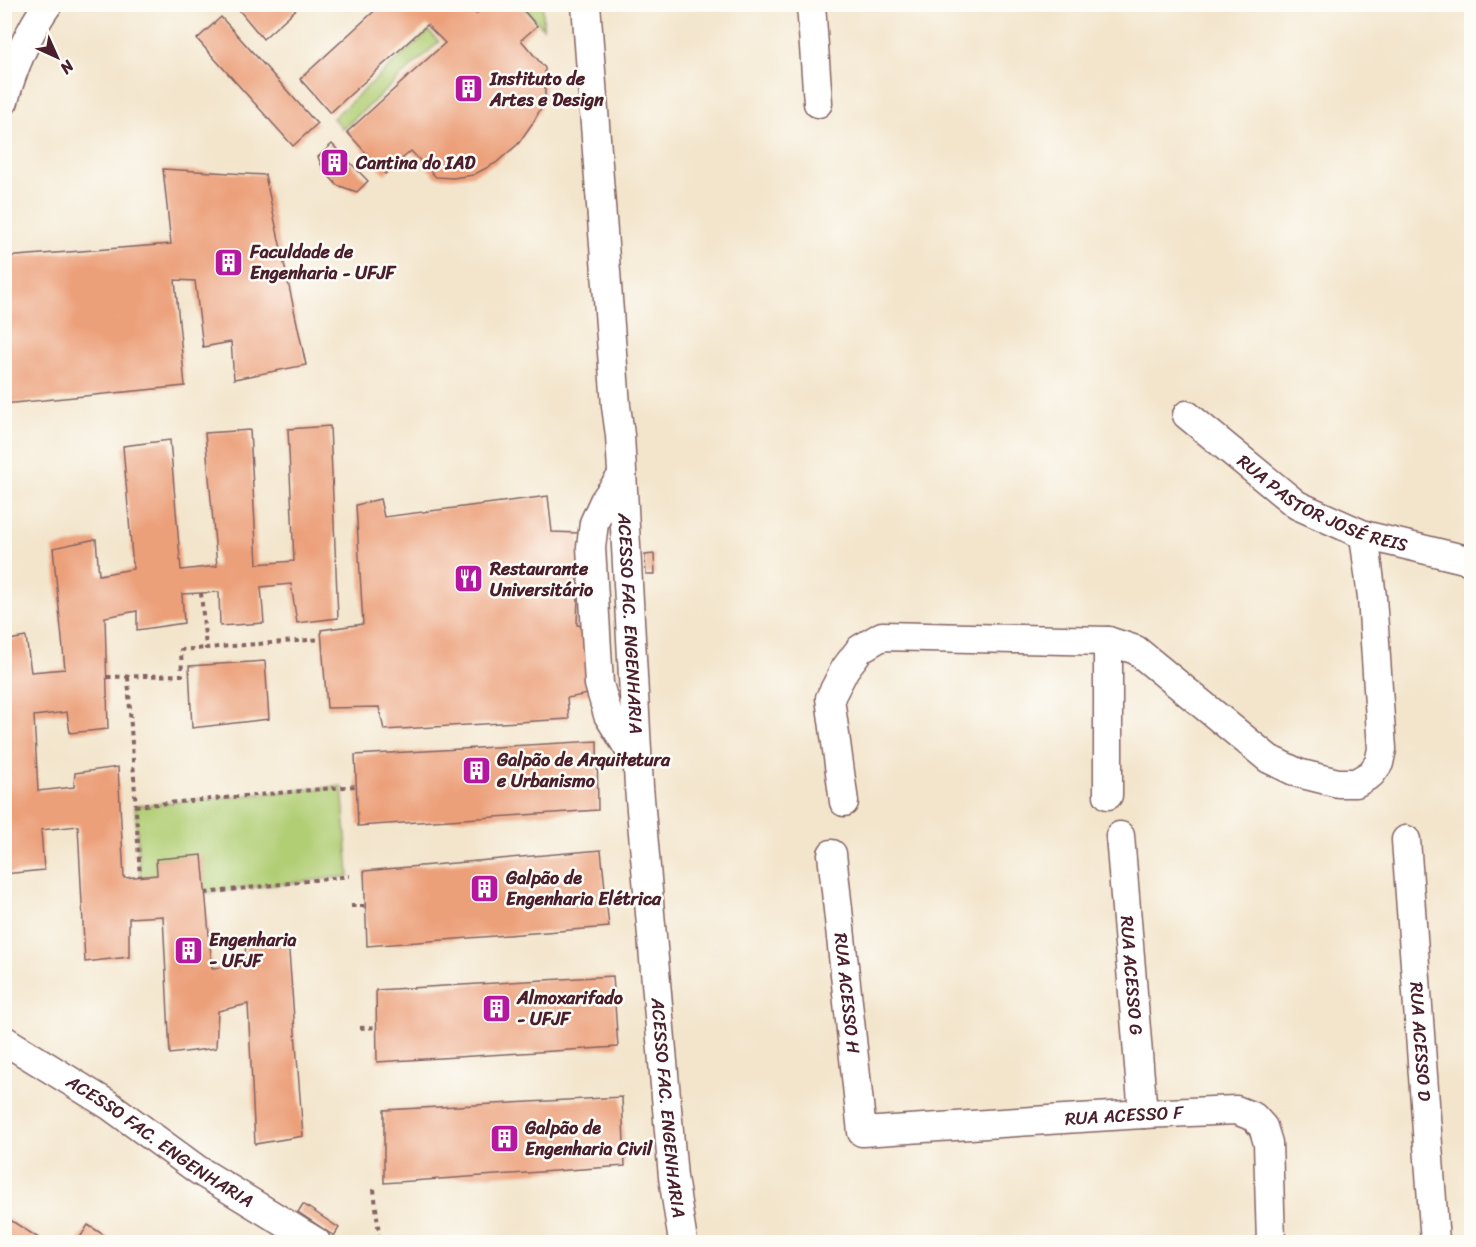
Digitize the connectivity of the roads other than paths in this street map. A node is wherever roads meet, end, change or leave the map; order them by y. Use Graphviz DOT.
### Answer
graph roads {
  1 [pos="48,4"];
  2 [pos="586,4"];
  3 [pos="811,4"];
  4 [pos="4,101"];
  5 [pos="818,103"];
  6 [pos="1187,415"];
  7 [pos="1364,535"];
  8 [pos="1472,561"];
  9 [pos="1108,641"];
  10 [pos="1108,795"];
  11 [pos="844,802"];
  12 [pos="1120,836"];
  13 [pos="1406,840"];
  14 [pos="832,854"];
  15 [pos="4,1040"];
  16 [pos="1143,1114"];
  17 [pos="862,1132"];
  18 [pos="316,1242"];
  19 [pos="683,1242"];
  20 [pos="1271,1242"];
  21 [pos="1435,1242"];
  1 -- 4 [label="street"];
  2 -- 19 [label="street, ACESSO FAC. ENGENHARIA"];
  3 -- 5 [label="street"];
  6 -- 7 [label="street, RUA PASTOR JOSÉ REIS"];
  7 -- 8 [label="street, RUA PASTOR JOSÉ REIS"];
  7 -- 9 [label="street"];
  9 -- 10 [label="street"];
  9 -- 11 [label="street"];
  12 -- 16 [label="street, RUA ACESSO G"];
  13 -- 21 [label="street, RUA ACESSO D"];
  14 -- 17 [label="street, RUA ACESSO H"];
  15 -- 18 [label="street, ACESSO FAC. ENGENHARIA"];
  16 -- 17 [label="street, RUA ACESSO F"];
  16 -- 20 [label="street, RUA ACESSO F"];
}
